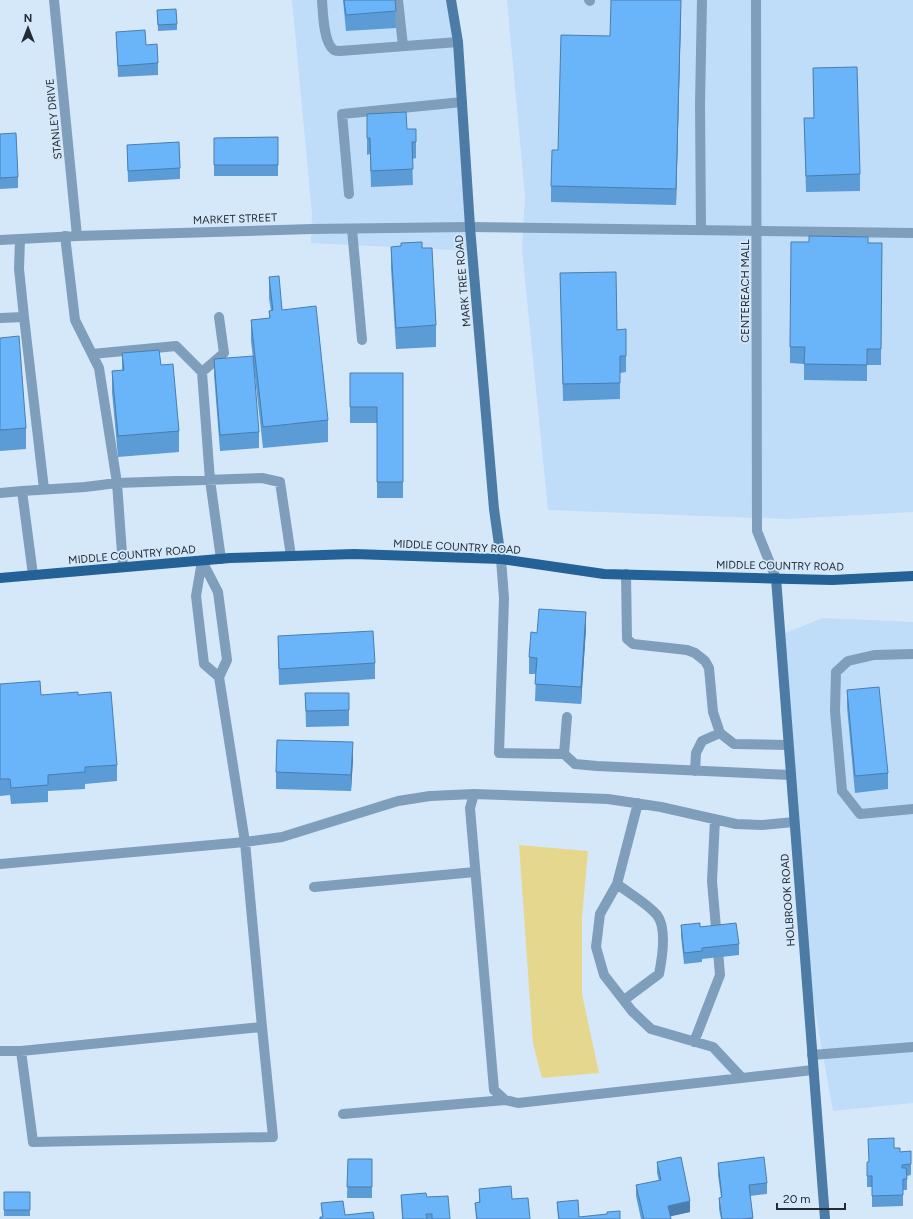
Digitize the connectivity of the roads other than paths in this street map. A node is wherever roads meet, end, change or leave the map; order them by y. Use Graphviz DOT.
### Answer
graph roads {
  1 [pos="54,0"];
  2 [pos="322,0"];
  3 [pos="398,0"];
  4 [pos="451,0"];
  5 [pos="702,0"];
  6 [pos="756,0"];
  7 [pos="458,42"];
  8 [pos="403,46"];
  9 [pos="462,102"];
  10 [pos="349,194"];
  11 [pos="470,227"];
  12 [pos="352,229"];
  13 [pos="701,230"];
  14 [pos="756,230"];
  15 [pos="913,233"];
  16 [pos="65,236"];
  17 [pos="78,236"];
  18 [pos="20,239"];
  19 [pos="0,240"];
  20 [pos="24,317"];
  21 [pos="220,317"];
  22 [pos="0,318"];
  23 [pos="362,340"];
  24 [pos="92,354"];
  25 [pos="202,372"];
  26 [pos="210,480"];
  27 [pos="116,483"];
  28 [pos="44,489"];
  29 [pos="22,491"];
  30 [pos="0,493"];
  31 [pos="291,556"];
  32 [pos="221,559"];
  33 [pos="502,560"];
  34 [pos="202,561"];
  35 [pos="123,567"];
  36 [pos="626,574"];
  37 [pos="33,575"];
  38 [pos="913,576"];
  39 [pos="0,578"];
  40 [pos="776,578"];
  41 [pos="913,654"];
  42 [pos="219,677"];
  43 [pos="567,717"];
  44 [pos="720,733"];
  45 [pos="788,745"];
  46 [pos="564,754"];
  47 [pos="695,770"];
  48 [pos="791,775"];
  49 [pos="474,794"];
  50 [pos="638,803"];
  51 [pos="913,809"];
  52 [pos="715,819"];
  53 [pos="794,822"];
  54 [pos="245,842"];
  55 [pos="0,864"];
  56 [pos="475,872"];
  57 [pos="617,884"];
  58 [pos="314,887"];
  59 [pos="624,1000"];
  60 [pos="262,1027"];
  61 [pos="694,1042"];
  62 [pos="913,1047"];
  63 [pos="0,1051"];
  64 [pos="21,1051"];
  65 [pos="812,1055"];
  66 [pos="813,1070"];
  67 [pos="742,1078"];
  68 [pos="505,1100"];
  69 [pos="343,1114"];
  70 [pos="824,1219"];
  1 -- 17 [label="street, STANLEY DRIVE"];
  2 -- 8 [label="street"];
  3 -- 8 [label="street"];
  4 -- 7 [label="street, MARK TREE ROAD"];
  5 -- 13 [label="street"];
  6 -- 14 [label="street, CENTEREACH MALL"];
  7 -- 8 [label="street"];
  7 -- 9 [label="street, MARK TREE ROAD"];
  9 -- 10 [label="street"];
  9 -- 11 [label="street, MARK TREE ROAD"];
  11 -- 12 [label="street, MARKET STREET"];
  11 -- 13 [label="street, MARKET STREET"];
  11 -- 33 [label="street, MARK TREE ROAD"];
  12 -- 17 [label="street, MARKET STREET"];
  12 -- 23 [label="street"];
  13 -- 14 [label="street, MARKET STREET"];
  14 -- 15 [label="street, MARKET STREET"];
  14 -- 40 [label="street, CENTEREACH MALL"];
  16 -- 17 [label="street, MARKET STREET"];
  16 -- 18 [label="street, MARKET STREET"];
  16 -- 24 [label="street"];
  18 -- 19 [label="street, MARKET STREET"];
  18 -- 20 [label="street"];
  20 -- 22 [label="street"];
  20 -- 28 [label="street"];
  21 -- 25 [label="street"];
  24 -- 25 [label="street"];
  24 -- 27 [label="street"];
  25 -- 26 [label="street"];
  26 -- 27 [label="street"];
  26 -- 31 [label="street"];
  26 -- 32 [label="street"];
  27 -- 28 [label="street"];
  27 -- 35 [label="street"];
  28 -- 29 [label="street"];
  29 -- 30 [label="street"];
  29 -- 37 [label="street"];
  31 -- 32 [label="main road, MIDDLE COUNTRY ROAD"];
  31 -- 33 [label="main road, MIDDLE COUNTRY ROAD"];
  32 -- 34 [label="main road, MIDDLE COUNTRY ROAD"];
  33 -- 36 [label="main road, MIDDLE COUNTRY ROAD"];
  33 -- 46 [label="street"];
  34 -- 35 [label="main road, MIDDLE COUNTRY ROAD"];
  34 -- 42 [label="street"];
  34 -- 42 [label="street"];
  35 -- 37 [label="main road, MIDDLE COUNTRY ROAD"];
  36 -- 40 [label="main road, MIDDLE COUNTRY ROAD"];
  36 -- 44 [label="street"];
  37 -- 39 [label="main road, MIDDLE COUNTRY ROAD"];
  38 -- 40 [label="main road, MIDDLE COUNTRY ROAD"];
  40 -- 45 [label="street, HOLBROOK ROAD"];
  41 -- 51 [label="street"];
  42 -- 54 [label="street"];
  43 -- 46 [label="street"];
  44 -- 45 [label="street"];
  44 -- 47 [label="street"];
  45 -- 48 [label="street, HOLBROOK ROAD"];
  46 -- 47 [label="street"];
  47 -- 48 [label="street"];
  48 -- 53 [label="street, HOLBROOK ROAD"];
  49 -- 50 [label="street"];
  49 -- 54 [label="street"];
  49 -- 56 [label="street"];
  50 -- 52 [label="street"];
  50 -- 57 [label="street"];
  52 -- 53 [label="street"];
  52 -- 61 [label="street"];
  53 -- 65 [label="street, HOLBROOK ROAD"];
  54 -- 55 [label="street"];
  54 -- 60 [label="street"];
  56 -- 58 [label="street"];
  56 -- 68 [label="street"];
  57 -- 59 [label="street"];
  57 -- 59 [label="street"];
  59 -- 61 [label="street"];
  60 -- 64 [label="street"];
  60 -- 64 [label="street"];
  61 -- 67 [label="street"];
  62 -- 65 [label="street"];
  63 -- 64 [label="street"];
  65 -- 66 [label="street, HOLBROOK ROAD"];
  66 -- 67 [label="street"];
  66 -- 70 [label="street, HOLBROOK ROAD"];
  67 -- 68 [label="street"];
  68 -- 69 [label="street"];
}
